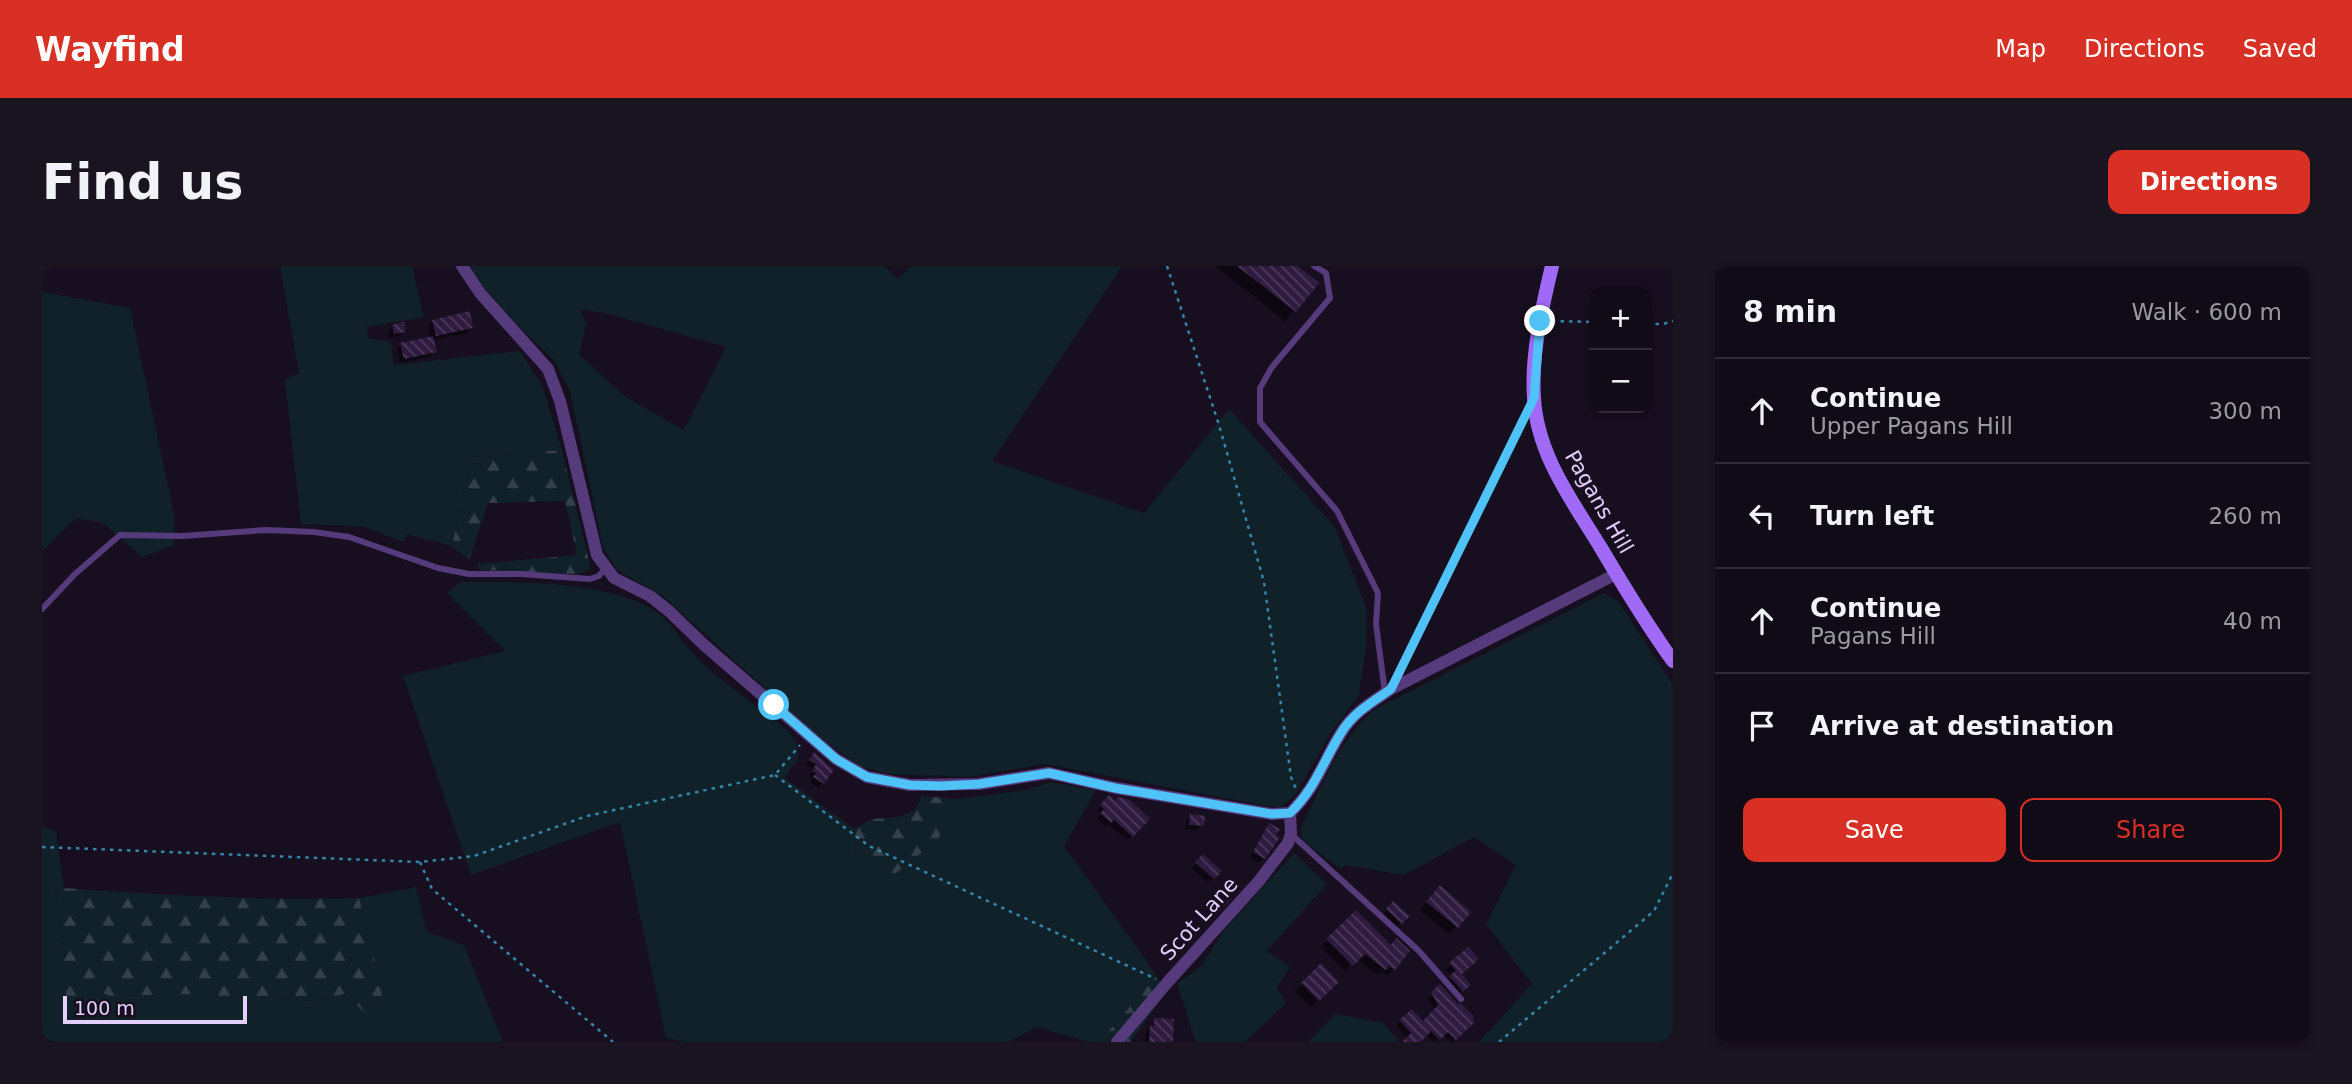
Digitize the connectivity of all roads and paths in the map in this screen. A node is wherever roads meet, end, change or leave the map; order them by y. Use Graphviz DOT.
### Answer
graph roads {
  1 [pos="462,266"];
  2 [pos="1167,266"];
  3 [pos="1314,266"];
  4 [pos="1552,266"];
  5 [pos="1540,321"];
  6 [pos="1673,321"];
  7 [pos="1589,323"];
  8 [pos="1652,324"];
  9 [pos="1534,398"];
  10 [pos="606,567"];
  11 [pos="1616,574"];
  12 [pos="42,609"];
  13 [pos="1673,661"];
  14 [pos="1388,691"];
  15 [pos="811,740"];
  16 [pos="775,775"];
  17 [pos="1301,802"];
  18 [pos="1290,813"];
  19 [pos="1291,834"];
  20 [pos="42,847"];
  21 [pos="420,862"];
  22 [pos="1673,873"];
  23 [pos="1166,984"];
  24 [pos="1461,999"];
  25 [pos="613,1042"];
  26 [pos="1117,1042"];
  27 [pos="1499,1042"];
  1 -- 10 [label="street"];
  2 -- 17 [label="path"];
  3 -- 14 [label="lane"];
  4 -- 5 [label="street, Pagans Hill"];
  5 -- 7 [label="path"];
  5 -- 9 [label="street, Pagans Hill"];
  6 -- 8 [label="path"];
  9 -- 11 [label="street, Pagans Hill"];
  9 -- 14 [label="path"];
  10 -- 12 [label="lane"];
  10 -- 15 [label="street"];
  11 -- 13 [label="street, Pagans Hill"];
  11 -- 14 [label="street"];
  14 -- 17 [label="street"];
  15 -- 16 [label="path"];
  15 -- 18 [label="street"];
  16 -- 21 [label="path"];
  16 -- 23 [label="path"];
  17 -- 18 [label="street"];
  18 -- 19 [label="street"];
  19 -- 23 [label="street, Scot Lane"];
  19 -- 24 [label="lane"];
  20 -- 21 [label="path"];
  21 -- 25 [label="path"];
  22 -- 27 [label="path"];
  23 -- 26 [label="street, Scot Lane"];
}
